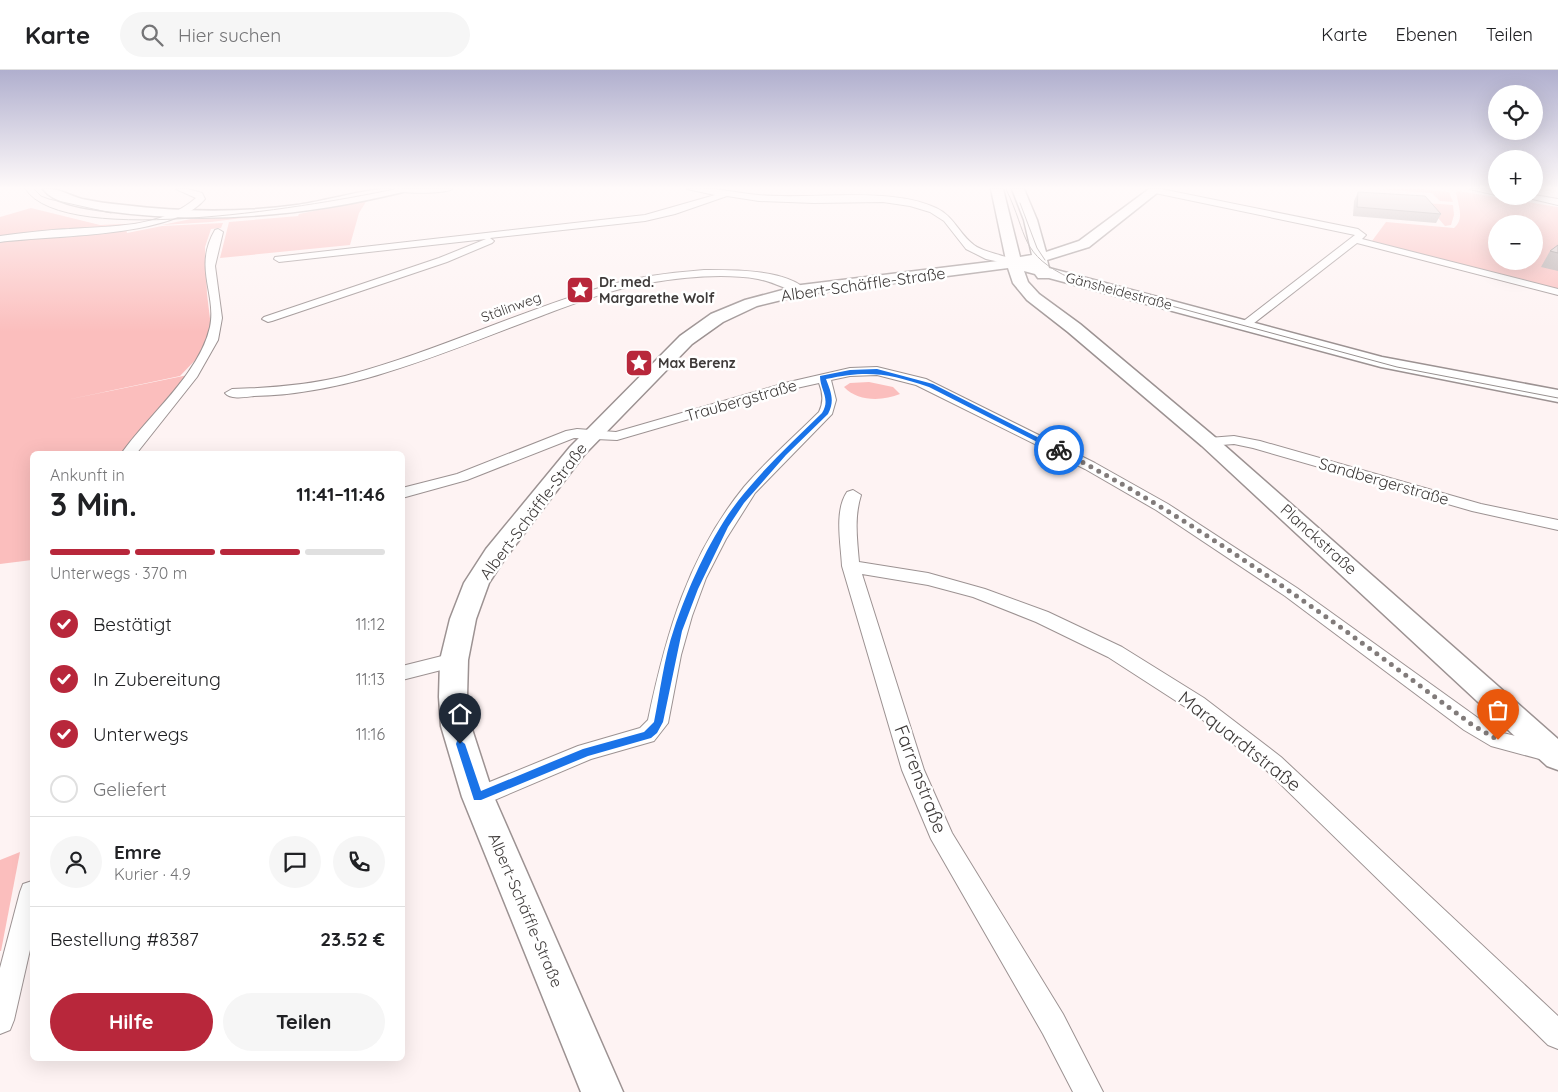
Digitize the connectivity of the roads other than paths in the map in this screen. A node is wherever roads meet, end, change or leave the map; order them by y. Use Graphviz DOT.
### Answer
graph roads {
  1 [pos="26,237"];
  2 [pos="216,237"];
  3 [pos="475,237"];
  4 [pos="499,237"];
  5 [pos="960,237"];
  6 [pos="1008,237"];
  7 [pos="1093,237"];
  8 [pos="1359,237"];
  9 [pos="1037,238"];
  10 [pos="0,239"];
  11 [pos="1089,240"];
  12 [pos="1355,240"];
  13 [pos="1010,244"];
  14 [pos="279,259"];
  15 [pos="987,262"];
  16 [pos="1014,264"];
  17 [pos="1041,265"];
  18 [pos="801,290"];
  19 [pos="1558,292"];
  20 [pos="268,319"];
  21 [pos="1245,325"];
  22 [pos="1074,328"];
  23 [pos="822,378"];
  24 [pos="232,393"];
  25 [pos="1558,396"];
  26 [pos="592,435"];
  27 [pos="1210,442"];
  28 [pos="130,451"];
  29 [pos="405,492"];
  30 [pos="853,495"];
  31 [pos="1558,525"];
  32 [pos="851,566"];
  33 [pos="454,660"];
  34 [pos="405,672"];
  35 [pos="1557,755"];
  36 [pos="478,797"];
  37 [pos="30,900"];
  38 [pos="0,1020"];
  39 [pos="1558,1034"];
  40 [pos="602,1092"];
  41 [pos="1089,1092"];
  1 -- 10 [label="street"];
  2 -- 28 [label="street"];
  3 -- 14 [label="street"];
  4 -- 20 [label="street"];
  5 -- 15 [label="street, Gänsheidestraße"];
  6 -- 13 [label="main road, Planckstraße"];
  7 -- 11 [label="main road"];
  8 -- 12 [label="street"];
  9 -- 11 [label="main road"];
  9 -- 17 [label="main road, Planckstraße"];
  11 -- 17 [label="main road"];
  12 -- 19 [label="street"];
  12 -- 21 [label="street"];
  13 -- 15 [label="main road"];
  13 -- 16 [label="main road, Planckstraße"];
  15 -- 16 [label="main road, Albert-Schäffle-Straße"];
  15 -- 16 [label="street, Gänsheidestraße"];
  15 -- 18 [label="main road, Albert-Schäffle-Straße"];
  16 -- 17 [label="main road, Gänsheidestraße"];
  16 -- 22 [label="main road, Planckstraße"];
  17 -- 21 [label="main road, Gänsheidestraße"];
  17 -- 22 [label="main road, Planckstraße"];
  18 -- 24 [label="street, Stälinweg"];
  18 -- 26 [label="main road, Albert-Schäffle-Straße"];
  21 -- 25 [label="main road, Gänsheidestraße"];
  22 -- 27 [label="main road, Planckstraße"];
  23 -- 26 [label="street, Traubergstraße"];
  23 -- 35 [label="street, Traubergstraße"];
  23 -- 36 [label="street"];
  26 -- 29 [label="street, Traubergstraße"];
  26 -- 33 [label="main road, Albert-Schäffle-Straße"];
  27 -- 31 [label="street, Sandbergerstraße"];
  27 -- 35 [label="main road, Planckstraße"];
  30 -- 32 [label="street, Farrenstraße"];
  32 -- 39 [label="street, Marquardtstraße"];
  32 -- 41 [label="street, Farrenstraße"];
  33 -- 34 [label="street"];
  33 -- 36 [label="main road, Albert-Schäffle-Straße"];
  36 -- 40 [label="main road, Albert-Schäffle-Straße"];
  37 -- 38 [label="street"];
}
